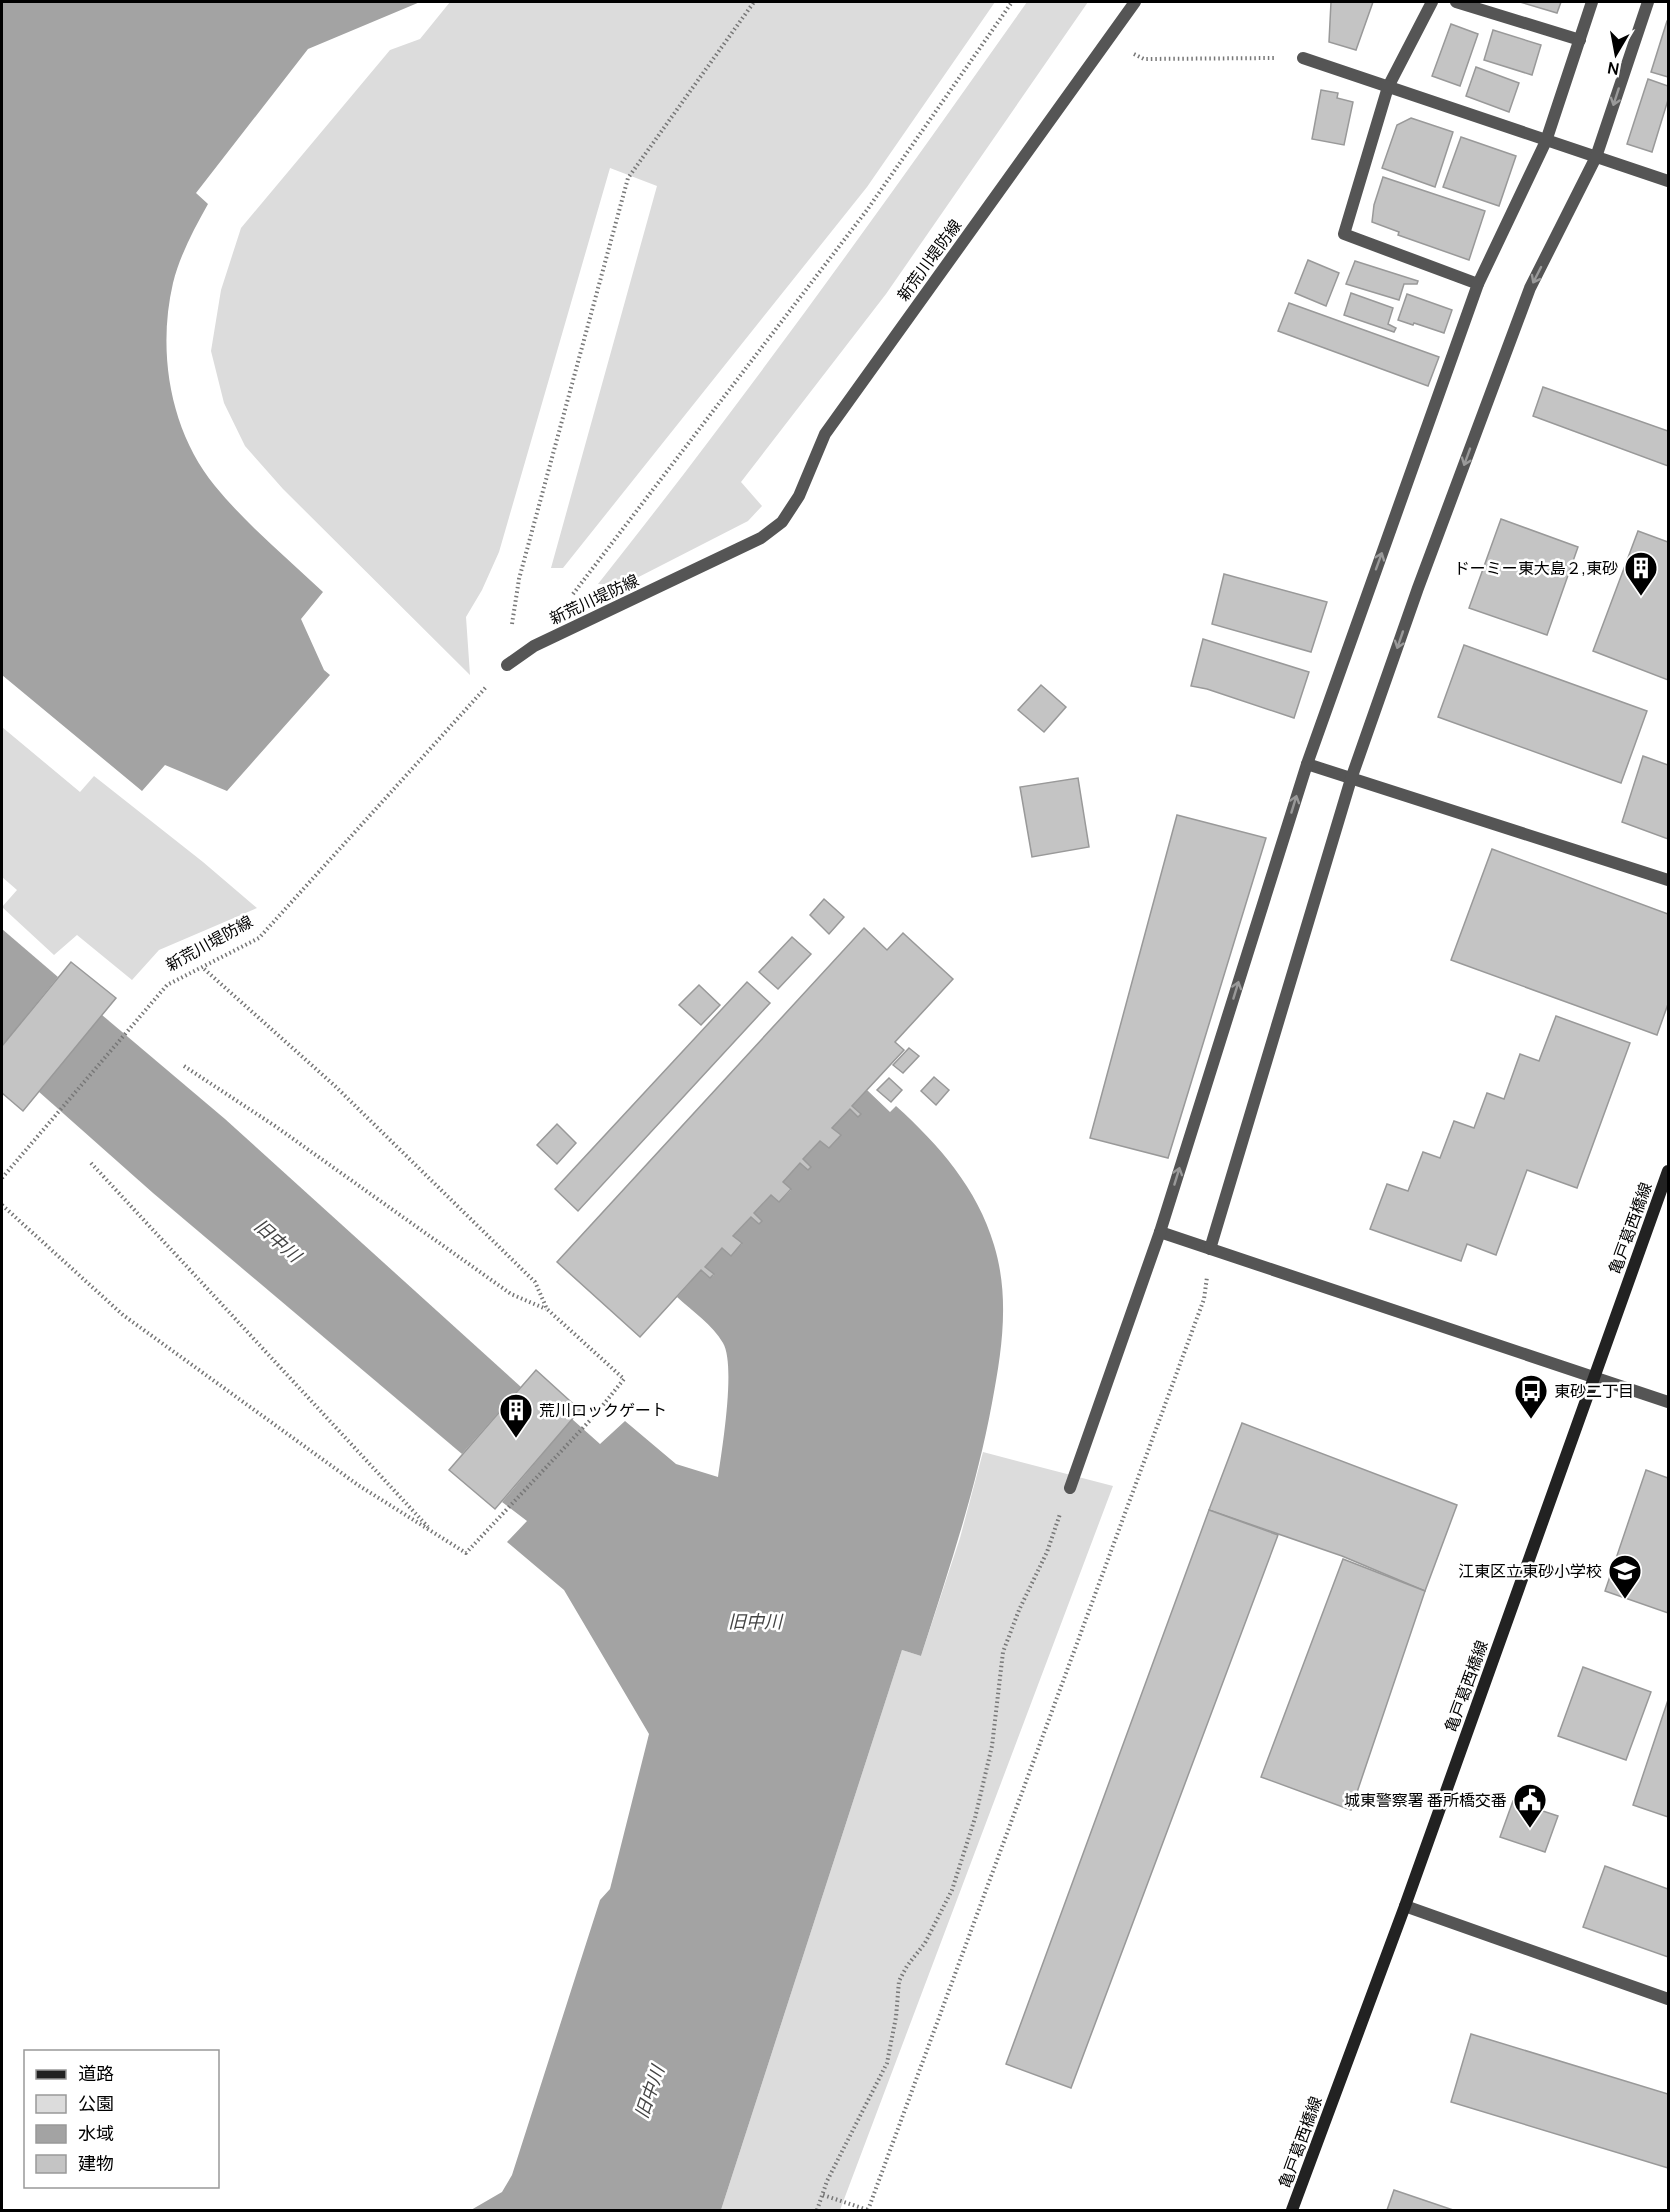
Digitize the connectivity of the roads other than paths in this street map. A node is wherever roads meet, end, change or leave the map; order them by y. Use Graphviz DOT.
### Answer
graph roads {
  1 [pos="1135,2"];
  2 [pos="1432,2"];
  3 [pos="1456,2"];
  4 [pos="1592,2"];
  5 [pos="1648,2"];
  6 [pos="1580,40"];
  7 [pos="1303,58"];
  8 [pos="1388,87"];
  9 [pos="1546,141"];
  10 [pos="1596,157"];
  11 [pos="1668,181"];
  12 [pos="1478,284"];
  13 [pos="507,665"];
  14 [pos="1307,764"];
  15 [pos="1351,779"];
  16 [pos="1668,880"];
  17 [pos="1668,1171"];
  18 [pos="1160,1232"];
  19 [pos="1210,1249"];
  20 [pos="1594,1378"];
  21 [pos="1668,1402"];
  22 [pos="1070,1488"];
  23 [pos="1405,1906"];
  24 [pos="1668,1999"];
  25 [pos="1292,2211"];
  1 -- 13 [label="street, 新荒川堤防線"];
  2 -- 8 [label="street"];
  3 -- 6 [label="street"];
  4 -- 6 [label="street"];
  5 -- 10 [label="street, one-way"];
  6 -- 9 [label="street"];
  7 -- 8 [label="street"];
  8 -- 9 [label="street"];
  8 -- 12 [label="street"];
  9 -- 10 [label="street"];
  9 -- 12 [label="street"];
  10 -- 11 [label="street"];
  10 -- 15 [label="street, one-way"];
  14 -- 12 [label="street, one-way"];
  14 -- 15 [label="street"];
  18 -- 14 [label="street, one-way"];
  15 -- 16 [label="street"];
  15 -- 19 [label="street"];
  17 -- 20 [label="main road, 亀戸葛西橋線"];
  18 -- 19 [label="street"];
  18 -- 22 [label="street"];
  19 -- 20 [label="street"];
  20 -- 21 [label="street"];
  20 -- 23 [label="main road, 亀戸葛西橋線"];
  23 -- 24 [label="street"];
  23 -- 25 [label="main road, 亀戸葛西橋線"];
}
